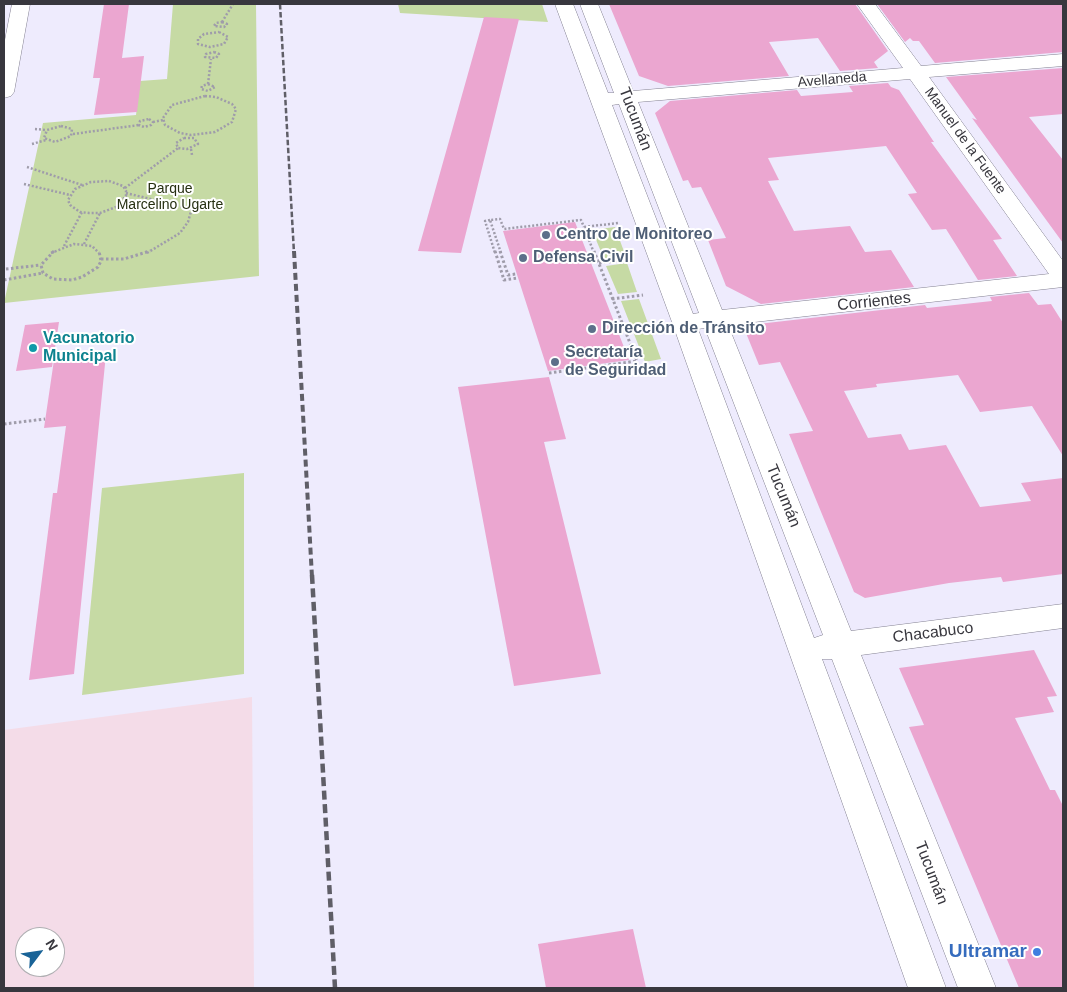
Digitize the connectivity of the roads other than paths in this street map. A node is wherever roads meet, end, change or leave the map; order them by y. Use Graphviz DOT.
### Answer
graph roads {
  1 [pos="21,4"];
  2 [pos="564,4"];
  3 [pos="589,4"];
  4 [pos="866,4"];
  5 [pos="1063,60"];
  6 [pos="916,72"];
  7 [pos="4,92"];
  8 [pos="626,98"];
  9 [pos="600,100"];
  10 [pos="1063,279"];
  11 [pos="713,320"];
  12 [pos="684,322"];
  13 [pos="1063,616"];
  14 [pos="842,644"];
  15 [pos="803,649"];
  16 [pos="927,988"];
  17 [pos="976,988"];
  1 -- 7 [label="street"];
  2 -- 9 [label="street, Tucumán"];
  3 -- 8 [label="street, Tucumán"];
  4 -- 6 [label="street, Manuel de la Fuente"];
  5 -- 6 [label="street, Avellaneda"];
  6 -- 8 [label="street, Avellaneda"];
  6 -- 10 [label="street, Manuel de la Fuente"];
  8 -- 9 [label="street, Avellaneda"];
  8 -- 11 [label="street, Tucumán"];
  9 -- 12 [label="street, Tucumán"];
  10 -- 11 [label="street, Corrientes"];
  11 -- 12 [label="street, Corrientes"];
  11 -- 14 [label="street, Tucumán"];
  12 -- 15 [label="street, Tucumán"];
  13 -- 14 [label="street, Chacabuco"];
  14 -- 15 [label="street, Chacabuco"];
  14 -- 17 [label="street, Tucumán"];
  15 -- 16 [label="street, Tucumán"];
}
